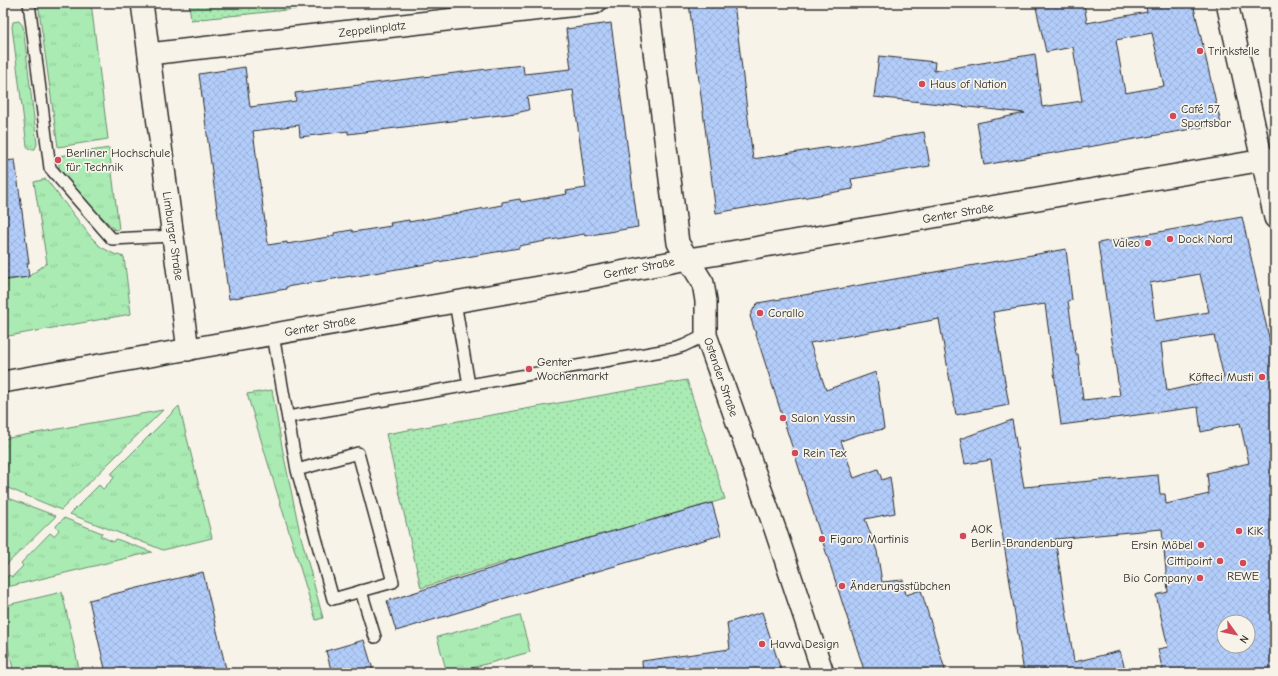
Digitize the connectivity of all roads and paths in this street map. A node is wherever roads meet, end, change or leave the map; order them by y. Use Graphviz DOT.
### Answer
graph roads {
  1 [pos="29,3"];
  2 [pos="142,3"];
  3 [pos="595,3"];
  4 [pos="648,3"];
  5 [pos="1227,3"];
  6 [pos="148,54"];
  7 [pos="1268,159"];
  8 [pos="1275,218"];
  9 [pos="173,236"];
  10 [pos="688,259"];
  11 [pos="456,302"];
  12 [pos="273,334"];
  13 [pos="706,335"];
  14 [pos="188,350"];
  15 [pos="3,382"];
  16 [pos="469,385"];
  17 [pos="288,417"];
  18 [pos="297,470"];
  19 [pos="361,591"];
  20 [pos="375,636"];
  21 [pos="823,673"];
  1 -- 9 [label="lane"];
  2 -- 6 [label="street, Limburger Straße"];
  3 -- 6 [label="street, Zeppelinplatz"];
  4 -- 10 [label="street, Ostender Straße"];
  5 -- 7 [label="street"];
  6 -- 9 [label="street, Limburger Straße"];
  7 -- 8 [label="street"];
  7 -- 10 [label="street, Genter Straße"];
  9 -- 14 [label="street, Limburger Straße"];
  10 -- 11 [label="street, Genter Straße"];
  10 -- 13 [label="street, Ostender Straße"];
  11 -- 12 [label="street, Genter Straße"];
  11 -- 16 [label="lane"];
  12 -- 14 [label="street, Genter Straße"];
  12 -- 17 [label="lane"];
  13 -- 16 [label="lane"];
  13 -- 21 [label="street, Ostender Straße"];
  14 -- 15 [label="street, Genter Straße"];
  16 -- 17 [label="lane"];
  17 -- 18 [label="lane"];
  18 -- 19 [label="lane"];
  18 -- 19 [label="lane"];
  19 -- 20 [label="lane"];
}
